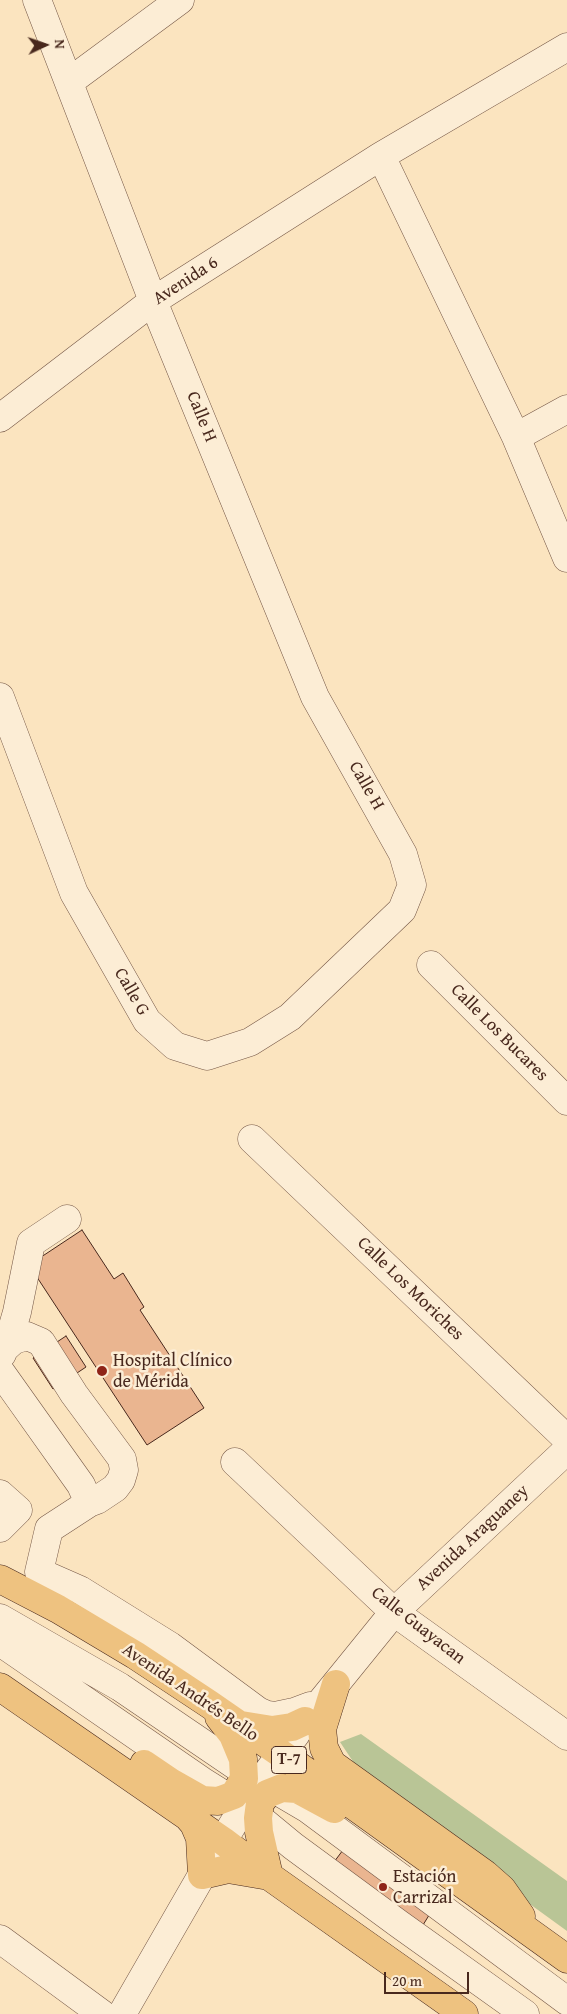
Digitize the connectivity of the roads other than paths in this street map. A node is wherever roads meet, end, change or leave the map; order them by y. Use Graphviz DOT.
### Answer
graph roads {
  1 [pos="37,0"];
  2 [pos="180,0"];
  3 [pos="567,47"];
  4 [pos="69,82"];
  5 [pos="381,156"];
  6 [pos="154,301"];
  7 [pos="567,409"];
  8 [pos="0,418"];
  9 [pos="516,438"];
  10 [pos="567,558"];
  11 [pos="0,697"];
  12 [pos="387,824"];
  13 [pos="431,965"];
  14 [pos="567,1101"];
  15 [pos="252,1140"];
  16 [pos="67,1219"];
  17 [pos="2,1359"];
  18 [pos="567,1439"];
  19 [pos="567,1450"];
  20 [pos="235,1462"];
  21 [pos="0,1494"];
  22 [pos="89,1503"];
  23 [pos="0,1528"];
  24 [pos="0,1578"];
  25 [pos="394,1612"];
  26 [pos="0,1618"];
  27 [pos="0,1642"];
  28 [pos="0,1671"];
  29 [pos="0,1687"];
  30 [pos="329,1692"];
  31 [pos="209,1704"];
  32 [pos="306,1721"];
  33 [pos="238,1724"];
  34 [pos="567,1736"];
  35 [pos="281,1754"];
  36 [pos="261,1781"];
  37 [pos="243,1808"];
  38 [pos="188,1817"];
  39 [pos="223,1841"];
  40 [pos="202,1876"];
  41 [pos="269,1876"];
  42 [pos="521,1926"];
  43 [pos="0,1939"];
  44 [pos="567,1959"];
  45 [pos="567,2001"];
  46 [pos="102,2014"];
  47 [pos="122,2014"];
  48 [pos="464,2014"];
  49 [pos="525,2014"];
  1 -- 4 [label="street, Calle H"];
  2 -- 4 [label="street"];
  3 -- 5 [label="street, Avenida 6"];
  4 -- 6 [label="street, Calle H"];
  5 -- 6 [label="street, Avenida 6"];
  5 -- 9 [label="street"];
  6 -- 8 [label="street, Avenida 6"];
  6 -- 12 [label="street, Calle H"];
  7 -- 9 [label="street"];
  9 -- 10 [label="street"];
  11 -- 12 [label="street, Calle G"];
  13 -- 14 [label="street, Calle Los Bucares"];
  15 -- 18 [label="street, Calle Los Moriches"];
  16 -- 17 [label="street"];
  17 -- 22 [label="street"];
  17 -- 22 [label="street"];
  19 -- 25 [label="street, Avenida Araguaney"];
  20 -- 25 [label="street, Calle Guayacan"];
  21 -- 23 [label="street"];
  22 -- 30 [label="street"];
  24 -- 31 [label="highway, Avenida Andrés Bello / T-7"];
  25 -- 30 [label="street, Avenida Araguaney"];
  25 -- 34 [label="street, Calle Guayacan"];
  26 -- 36 [label="street"];
  27 -- 37 [label="street"];
  28 -- 37 [label="highway"];
  29 -- 38 [label="highway"];
  30 -- 32 [label="street, Avenida Araguaney"];
  30 -- 42 [label="highway"];
  31 -- 33 [label="highway, Avenida Andrés Bello / T-7"];
  31 -- 36 [label="highway"];
  32 -- 33 [label="highway"];
  32 -- 35 [label="street, Avenida Araguaney"];
  33 -- 35 [label="highway, Avenida Andrés Bello / T-7"];
  35 -- 36 [label="street, Avenida Araguaney"];
  35 -- 42 [label="highway, Avenida Andrés Bello / T-7"];
  36 -- 37 [label="highway"];
  36 -- 42 [label="highway"];
  36 -- 45 [label="street"];
  37 -- 39 [label="street"];
  37 -- 41 [label="highway"];
  37 -- 49 [label="street"];
  38 -- 39 [label="highway"];
  38 -- 40 [label="highway"];
  39 -- 40 [label="street"];
  39 -- 41 [label="highway"];
  40 -- 41 [label="highway"];
  40 -- 47 [label="street"];
  41 -- 48 [label="highway"];
  42 -- 44 [label="highway, Avenida Andrés Bello / T-7"];
  43 -- 46 [label="street"];
}
